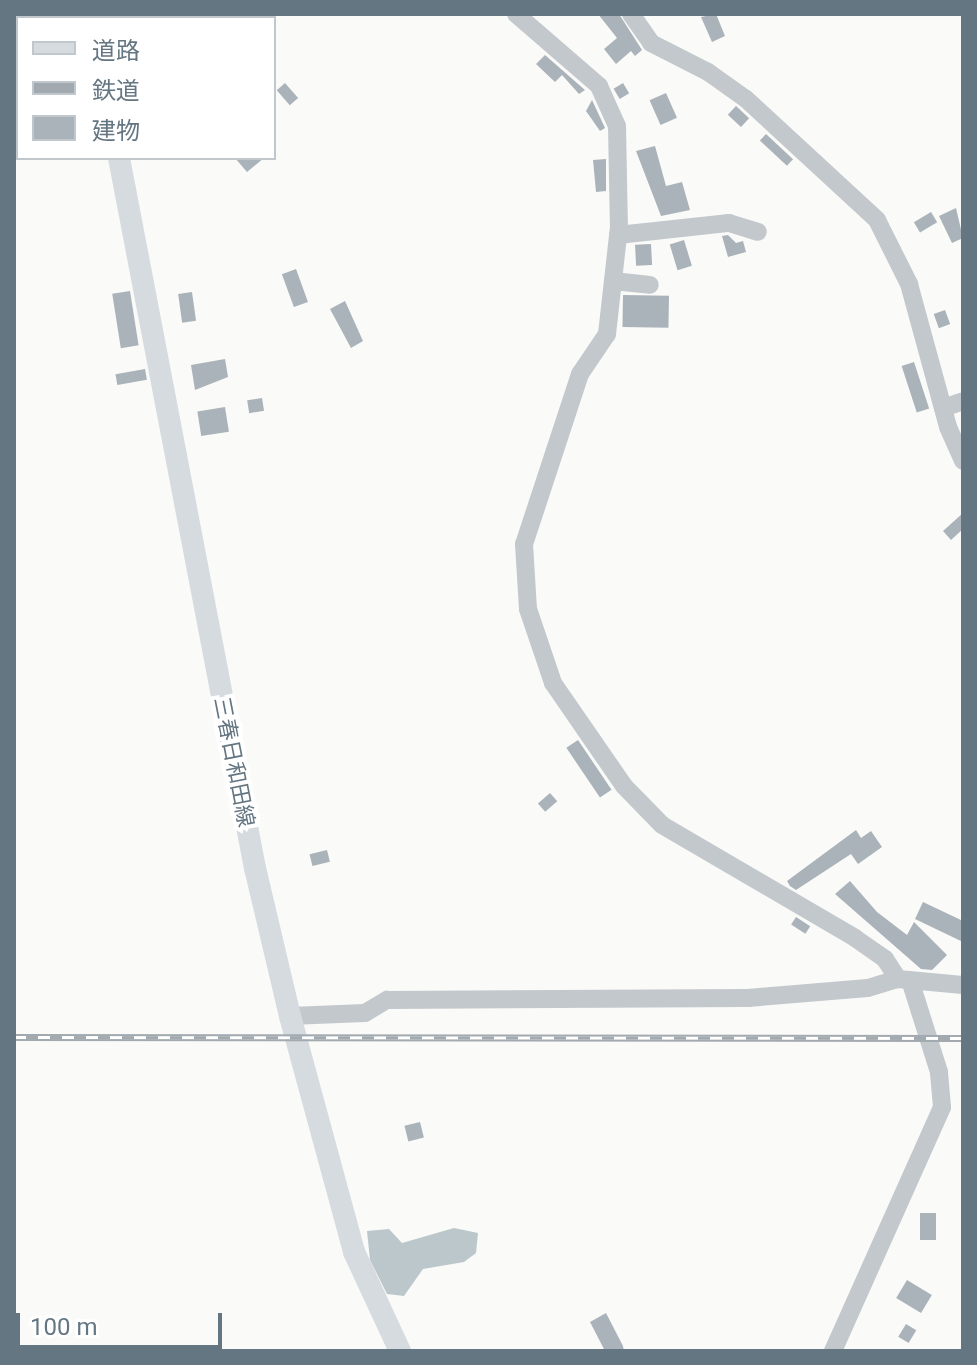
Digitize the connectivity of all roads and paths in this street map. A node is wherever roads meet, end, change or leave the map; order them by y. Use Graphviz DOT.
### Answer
graph roads {
  1 [pos="516,14"];
  2 [pos="631,14"];
  3 [pos="119,160"];
  4 [pos="758,232"];
  5 [pos="618,235"];
  6 [pos="613,281"];
  7 [pos="650,285"];
  8 [pos="963,401"];
  9 [pos="943,408"];
  10 [pos="963,461"];
  11 [pos="907,983"];
  12 [pos="963,985"];
  13 [pos="290,1016"];
  14 [pos="400,1351"];
  15 [pos="833,1351"];
  1 -- 5 [label="street"];
  2 -- 9 [label="street"];
  3 -- 13 [label="main road, 三春日和田線"];
  4 -- 5 [label="street"];
  5 -- 6 [label="street"];
  6 -- 7 [label="street"];
  6 -- 11 [label="street"];
  8 -- 9 [label="street"];
  9 -- 10 [label="street"];
  11 -- 12 [label="street"];
  11 -- 13 [label="street"];
  11 -- 15 [label="street"];
  13 -- 14 [label="main road, 三春日和田線"];
}
